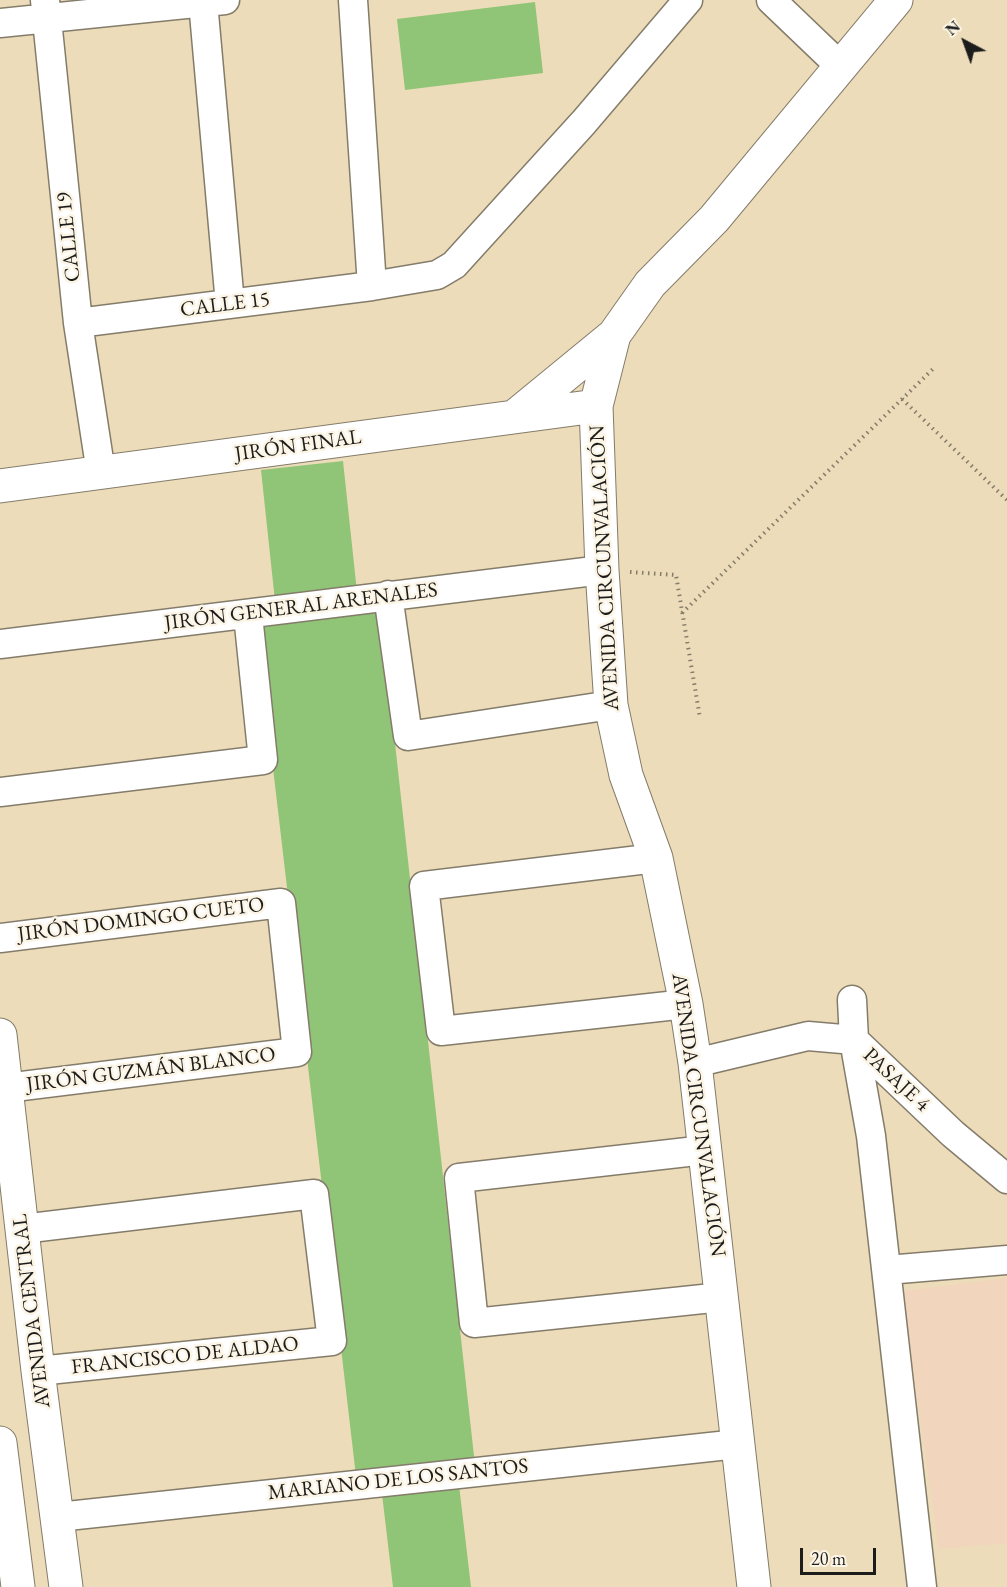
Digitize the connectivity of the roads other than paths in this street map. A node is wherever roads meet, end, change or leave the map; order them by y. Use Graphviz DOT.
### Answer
graph roads {
  1 [pos="352,0"];
  2 [pos="688,0"];
  3 [pos="771,0"];
  4 [pos="896,0"];
  5 [pos="214,1"];
  6 [pos="46,9"];
  7 [pos="0,23"];
  8 [pos="840,66"];
  9 [pos="372,286"];
  10 [pos="230,304"];
  11 [pos="78,323"];
  12 [pos="614,335"];
  13 [pos="596,406"];
  14 [pos="514,417"];
  15 [pos="101,473"];
  16 [pos="0,486"];
  17 [pos="603,570"];
  18 [pos="388,595"];
  19 [pos="248,615"];
  20 [pos="0,644"];
  21 [pos="611,705"];
  22 [pos="0,792"];
  23 [pos="656,858"];
  24 [pos="0,938"];
  25 [pos="852,1000"];
  26 [pos="686,1004"];
  27 [pos="0,1035"];
  28 [pos="854,1040"];
  29 [pos="297,1052"];
  30 [pos="695,1062"];
  31 [pos="6,1088"];
  32 [pos="705,1150"];
  33 [pos="1007,1179"];
  34 [pos="22,1229"];
  35 [pos="1007,1260"];
  36 [pos="887,1270"];
  37 [pos="722,1297"];
  38 [pos="38,1371"];
  39 [pos="0,1443"];
  40 [pos="738,1444"];
  41 [pos="58,1517"];
  42 [pos="5,1527"];
  43 [pos="18,1587"];
  44 [pos="66,1587"];
  45 [pos="754,1587"];
  46 [pos="922,1587"];
  1 -- 9 [label="street"];
  2 -- 9 [label="street, CALLE 15"];
  3 -- 8 [label="street"];
  4 -- 8 [label="street, AVENIDA CIRCUNVALACIÓN"];
  5 -- 6 [label="street"];
  5 -- 10 [label="street"];
  6 -- 7 [label="street"];
  6 -- 11 [label="street, CALLE 19"];
  8 -- 12 [label="street, AVENIDA CIRCUNVALACIÓN"];
  9 -- 10 [label="street, CALLE 15"];
  10 -- 11 [label="street, CALLE 15"];
  11 -- 15 [label="street, CALLE 19"];
  12 -- 13 [label="street, AVENIDA CIRCUNVALACIÓN"];
  12 -- 14 [label="street"];
  13 -- 14 [label="street, JIRÓN FINAL"];
  13 -- 17 [label="street, AVENIDA CIRCUNVALACIÓN"];
  14 -- 15 [label="street, JIRÓN FINAL"];
  15 -- 16 [label="street, JIRÓN FINAL"];
  17 -- 18 [label="street, JIRÓN GENERAL ARENALES"];
  17 -- 21 [label="street, AVENIDA CIRCUNVALACIÓN"];
  18 -- 19 [label="street, JIRÓN GENERAL ARENALES"];
  18 -- 21 [label="street"];
  19 -- 20 [label="street, JIRÓN GENERAL ARENALES"];
  19 -- 22 [label="street"];
  21 -- 23 [label="street, AVENIDA CIRCUNVALACIÓN"];
  23 -- 26 [label="street, AVENIDA CIRCUNVALACIÓN"];
  23 -- 26 [label="street"];
  24 -- 29 [label="street, JIRÓN DOMINGO CUETO"];
  25 -- 28 [label="street"];
  26 -- 30 [label="street, AVENIDA CIRCUNVALACIÓN"];
  27 -- 31 [label="street, AVENIDA CENTRAL"];
  28 -- 30 [label="street, PASAJE 4"];
  28 -- 33 [label="street, PASAJE 4"];
  28 -- 36 [label="street"];
  29 -- 31 [label="street, JIRÓN GUZMÁN BLANCO"];
  30 -- 32 [label="street, AVENIDA CIRCUNVALACIÓN"];
  31 -- 34 [label="street, AVENIDA CENTRAL"];
  32 -- 37 [label="street, AVENIDA CIRCUNVALACIÓN"];
  32 -- 37 [label="street"];
  34 -- 38 [label="street, AVENIDA CENTRAL"];
  34 -- 38 [label="street, FRANCISCO DE ALDAO"];
  35 -- 36 [label="street"];
  36 -- 46 [label="street"];
  37 -- 40 [label="street, AVENIDA CIRCUNVALACIÓN"];
  38 -- 41 [label="street, AVENIDA CENTRAL"];
  39 -- 42 [label="street"];
  40 -- 41 [label="street, MARIANO DE LOS SANTOS"];
  40 -- 45 [label="street, AVENIDA CIRCUNVALACIÓN"];
  41 -- 44 [label="street, AVENIDA CENTRAL"];
  42 -- 43 [label="street"];
}
